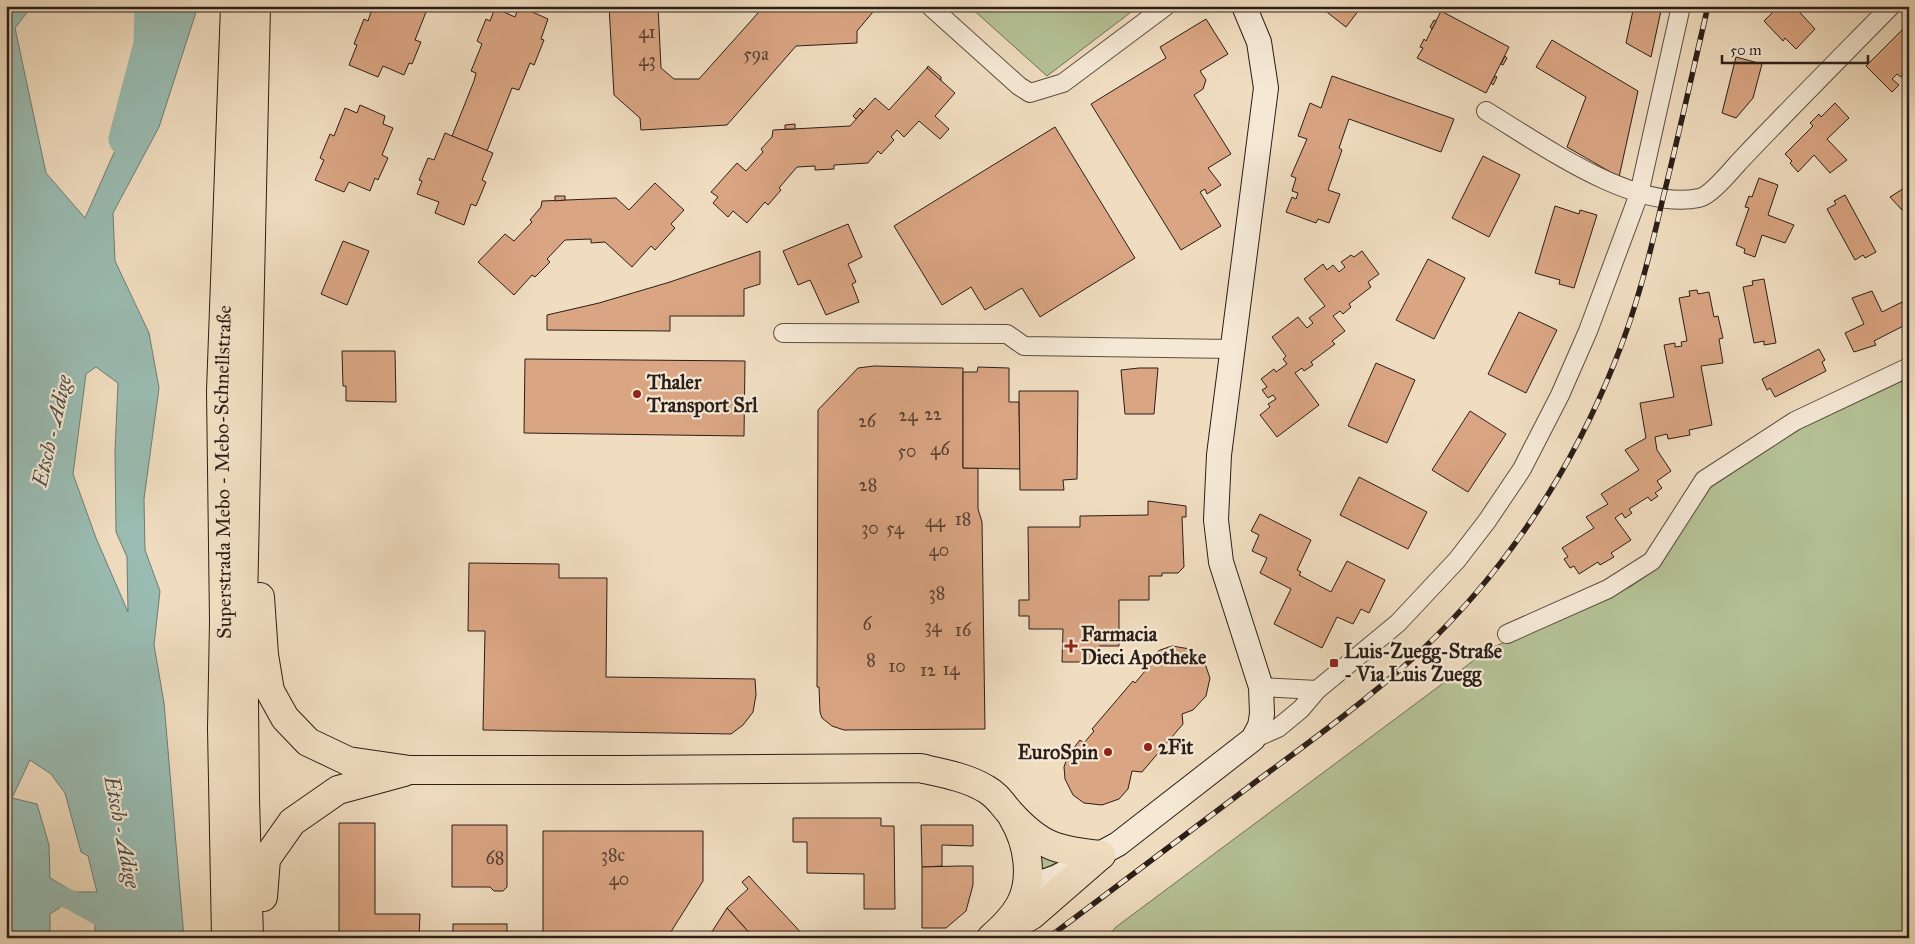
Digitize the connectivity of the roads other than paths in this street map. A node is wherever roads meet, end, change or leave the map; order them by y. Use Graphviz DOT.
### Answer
graph roads {
  1 [pos="930,6"];
  2 [pos="1166,6"];
  3 [pos="1244,6"];
  4 [pos="1681,6"];
  5 [pos="1891,6"];
  6 [pos="245,7"];
  7 [pos="1486,111"];
  8 [pos="1639,194"];
  9 [pos="783,333"];
  10 [pos="1233,350"];
  11 [pos="1909,367"];
  12 [pos="246,373"];
  13 [pos="1507,634"];
  14 [pos="1261,687"];
  15 [pos="1316,690"];
  16 [pos="1253,739"];
  17 [pos="410,770"];
  18 [pos="1010,812"];
  19 [pos="1101,854"];
  20 [pos="1026,888"];
  21 [pos="241,936"];
  22 [pos="992,938"];
  1 -- 2 [label="street"];
  3 -- 10 [label="street"];
  4 -- 8 [label="street"];
  5 -- 8 [label="street"];
  6 -- 12 [label="main road, Superstrada Mebo - Mebo-Schnellstraße"];
  6 -- 21 [label="main road, Superstrada Mebo - Mebo-Schnellstraße"];
  7 -- 8 [label="street"];
  8 -- 15 [label="street"];
  9 -- 10 [label="street"];
  10 -- 14 [label="street"];
  11 -- 13 [label="street"];
  12 -- 17 [label="main road"];
  12 -- 21 [label="main road, Superstrada Mebo - Mebo-Schnellstraße"];
  14 -- 15 [label="street"];
  14 -- 16 [label="street"];
  15 -- 16 [label="street"];
  16 -- 19 [label="street"];
  17 -- 18 [label="main road"];
  17 -- 21 [label="main road"];
  18 -- 19 [label="main road"];
  18 -- 20 [label="main road"];
  19 -- 20 [label="street"];
  19 -- 22 [label="main road"];
  20 -- 22 [label="main road"];
}
